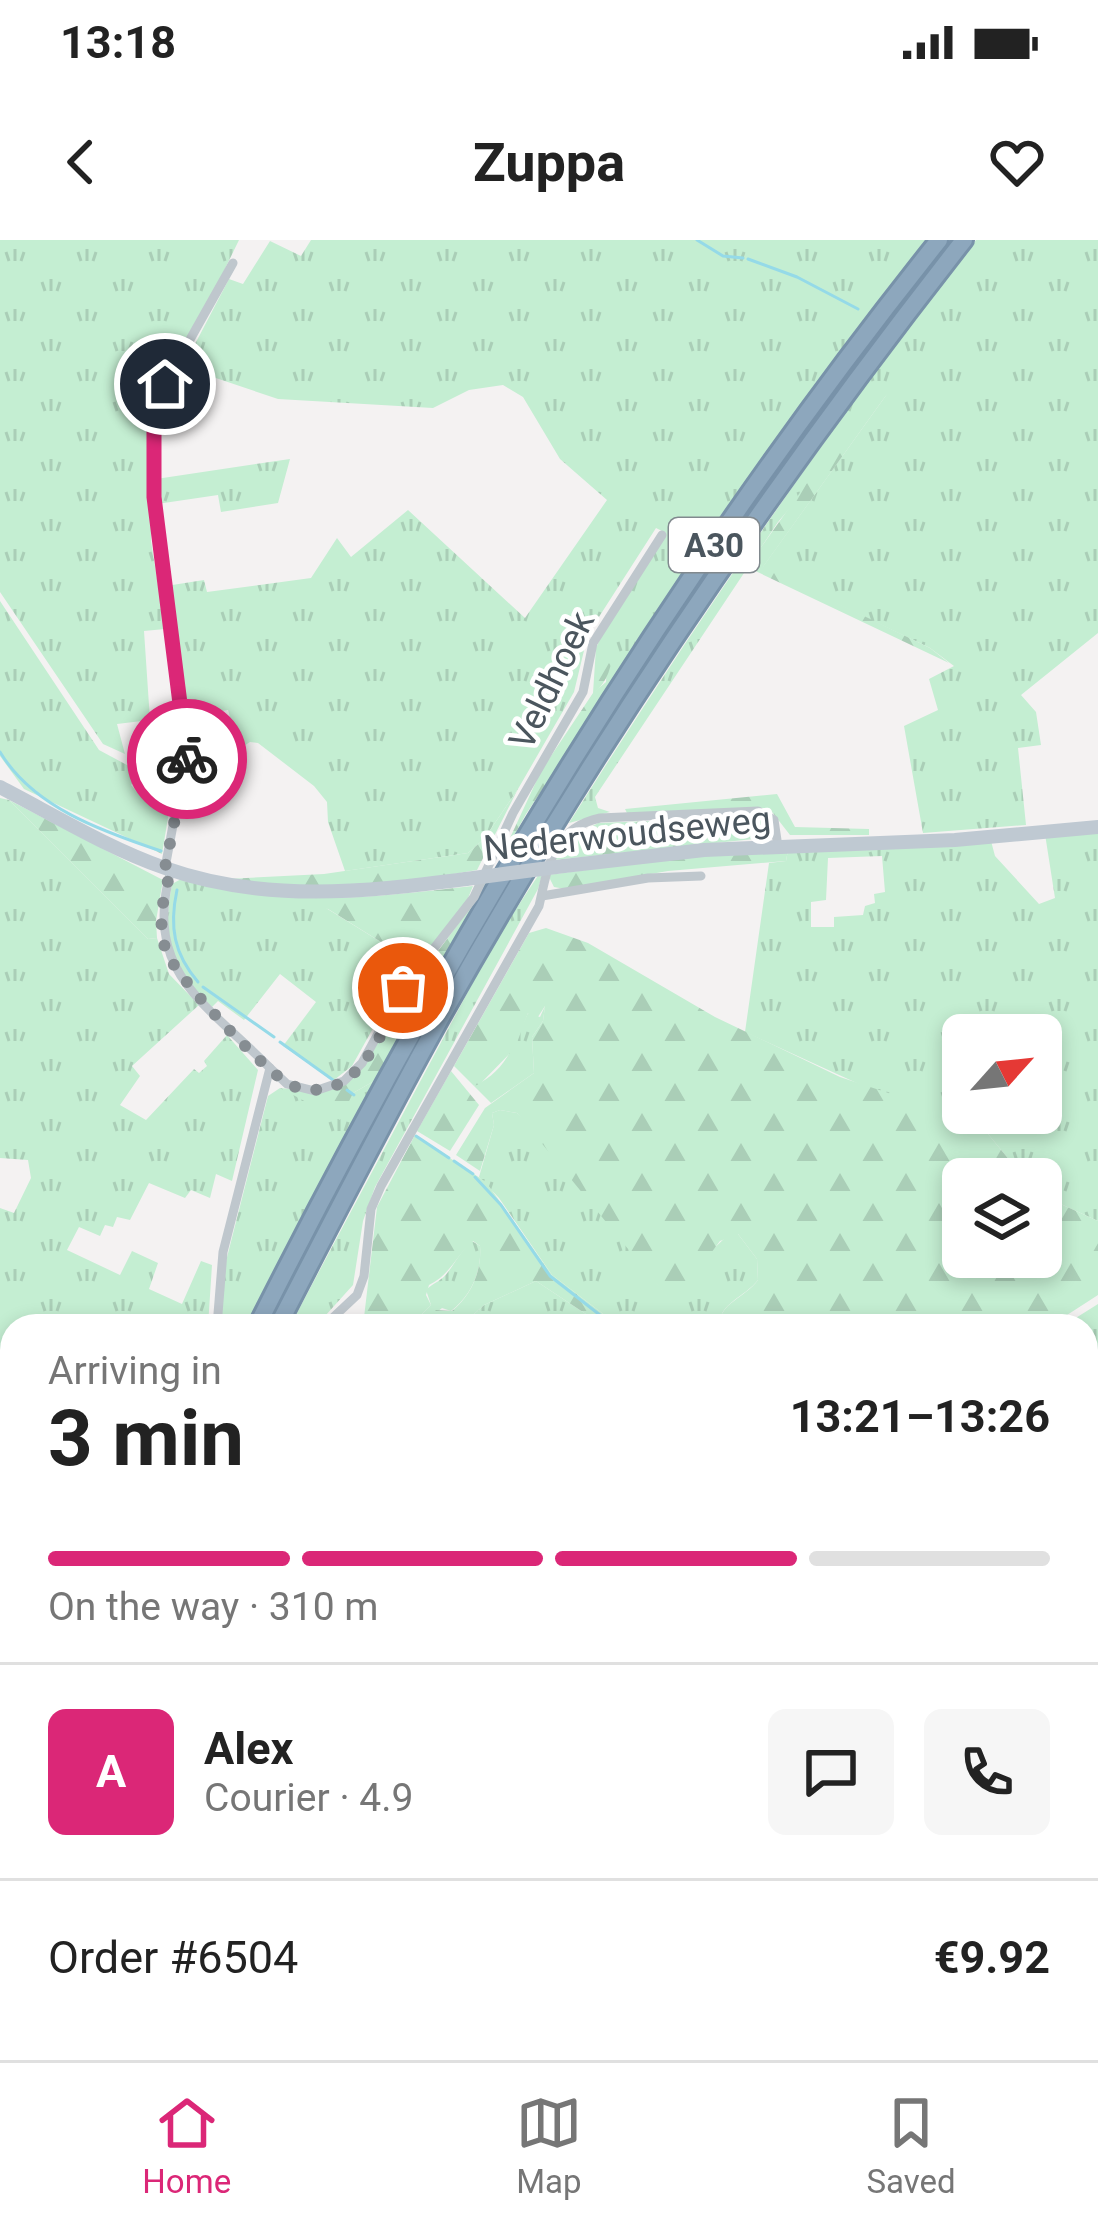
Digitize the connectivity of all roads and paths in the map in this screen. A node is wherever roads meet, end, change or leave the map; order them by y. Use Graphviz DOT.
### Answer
graph roads {
  1 [pos="939,240"];
  2 [pos="964,240"];
  3 [pos="233,263"];
  4 [pos="662,536"];
  5 [pos="0,787"];
  6 [pos="1098,827"];
  7 [pos="778,847"];
  8 [pos="168,869"];
  9 [pos="700,876"];
  10 [pos="542,896"];
  11 [pos="270,1068"];
  12 [pos="218,1314"];
  13 [pos="263,1314"];
  14 [pos="284,1314"];
  15 [pos="337,1314"];
  1 -- 13 [label="highway, A30"];
  2 -- 14 [label="highway, A30"];
  3 -- 8 [label="street"];
  4 -- 11 [label="street, Veldhoek"];
  5 -- 8 [label="street, Nederwoudseweg"];
  6 -- 7 [label="street, Nederwoudseweg"];
  7 -- 8 [label="street, Nederwoudseweg, bridge"];
  7 -- 10 [label="street"];
  8 -- 11 [label="street, Veldhoek"];
  9 -- 10 [label="street"];
  10 -- 15 [label="street"];
  11 -- 12 [label="street"];
}
